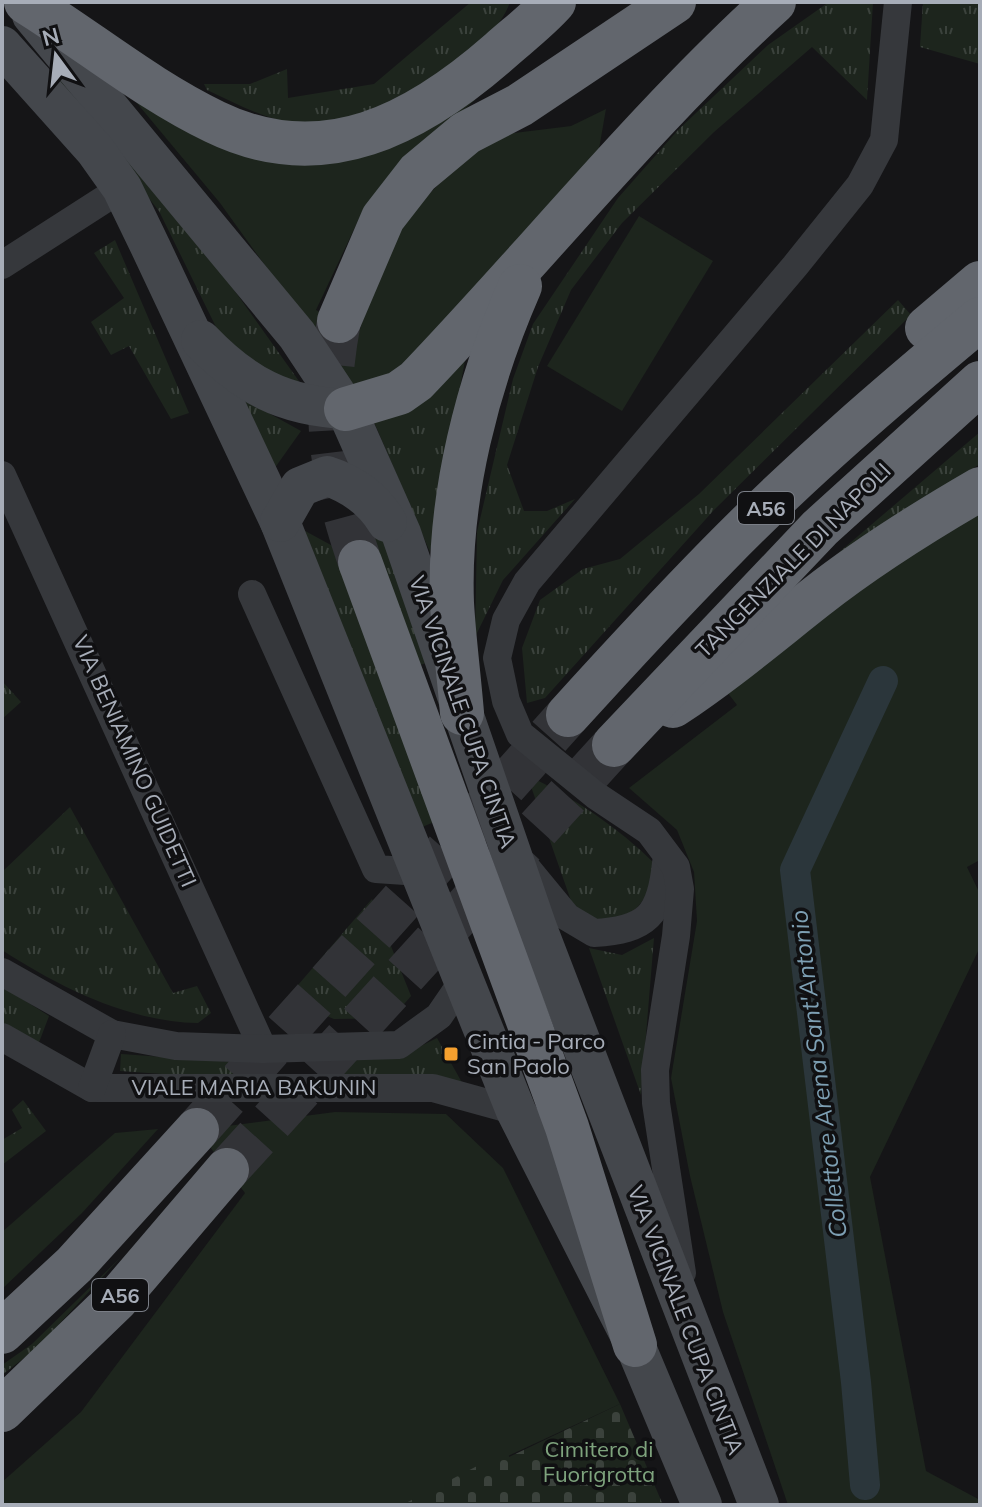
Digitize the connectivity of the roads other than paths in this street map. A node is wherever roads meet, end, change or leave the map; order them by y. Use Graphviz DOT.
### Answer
graph roads {
  1 [pos="23,2"];
  2 [pos="674,2"];
  3 [pos="774,2"];
  4 [pos="898,2"];
  5 [pos="551,5"];
  6 [pos="2,46"];
  7 [pos="466,133"];
  8 [pos="122,188"];
  9 [pos="535,253"];
  10 [pos="2,265"];
  11 [pos="980,283"];
  12 [pos="980,319"];
  13 [pos="339,321"];
  14 [pos="184,323"];
  15 [pos="980,383"];
  16 [pos="346,409"];
  17 [pos="2,475"];
  18 [pos="980,489"];
  19 [pos="280,522"];
  20 [pos="360,562"];
  21 [pos="413,567"];
  22 [pos="252,594"];
  23 [pos="633,644"];
  24 [pos="462,713"];
  25 [pos="568,715"];
  26 [pos="505,839"];
  27 [pos="667,850"];
  28 [pos="420,872"];
  29 [pos="2,972"];
  30 [pos="465,978"];
  31 [pos="112,1034"];
  32 [pos="2,1037"];
  33 [pos="312,1048"];
  34 [pos="263,1049"];
  35 [pos="274,1086"];
  36 [pos="92,1088"];
  37 [pos="516,1111"];
  38 [pos="197,1130"];
  39 [pos="227,1170"];
  40 [pos="2,1332"];
  41 [pos="691,1334"];
  42 [pos="635,1345"];
  43 [pos="2,1410"];
  44 [pos="702,1505"];
  45 [pos="759,1505"];
  1 -- 5 [label="highway"];
  1 -- 16 [label="main road, VIA VICINALE CUPA CINTIA"];
  2 -- 7 [label="highway"];
  3 -- 9 [label="highway"];
  4 -- 27 [label="street"];
  5 -- 7 [label="highway"];
  6 -- 8 [label="main road"];
  7 -- 13 [label="highway"];
  8 -- 10 [label="street"];
  8 -- 14 [label="main road"];
  9 -- 16 [label="highway"];
  9 -- 24 [label="highway"];
  11 -- 23 [label="highway"];
  12 -- 23 [label="highway, A56"];
  14 -- 16 [label="main road"];
  14 -- 19 [label="main road"];
  15 -- 18 [label="highway, TANGENZIALE DI NAPOLI / A56"];
  16 -- 21 [label="main road, VIA VICINALE CUPA CINTIA"];
  17 -- 34 [label="street, VIA BENIAMINO GUIDETTI"];
  19 -- 21 [label="main road"];
  19 -- 28 [label="main road"];
  20 -- 42 [label="highway"];
  21 -- 24 [label="main road, VIA VICINALE CUPA CINTIA"];
  22 -- 28 [label="street"];
  23 -- 25 [label="highway, A56"];
  24 -- 26 [label="main road, VIA VICINALE CUPA CINTIA"];
  26 -- 27 [label="street"];
  26 -- 41 [label="main road, VIA VICINALE CUPA CINTIA"];
  27 -- 41 [label="street"];
  28 -- 30 [label="main road"];
  29 -- 31 [label="street, VIALE MARIA BAKUNIN"];
  30 -- 33 [label="street, VIALE MARIA BAKUNIN"];
  30 -- 37 [label="main road"];
  31 -- 34 [label="street, VIALE MARIA BAKUNIN"];
  31 -- 36 [label="street"];
  32 -- 36 [label="street"];
  33 -- 34 [label="street, VIALE MARIA BAKUNIN"];
  33 -- 35 [label="street"];
  35 -- 36 [label="street, VIALE MARIA BAKUNIN"];
  35 -- 37 [label="street, VIALE MARIA BAKUNIN"];
  37 -- 42 [label="main road"];
  38 -- 40 [label="highway, A56"];
  39 -- 43 [label="highway, A56"];
  41 -- 45 [label="main road, VIA VICINALE CUPA CINTIA"];
  42 -- 44 [label="main road"];
}
